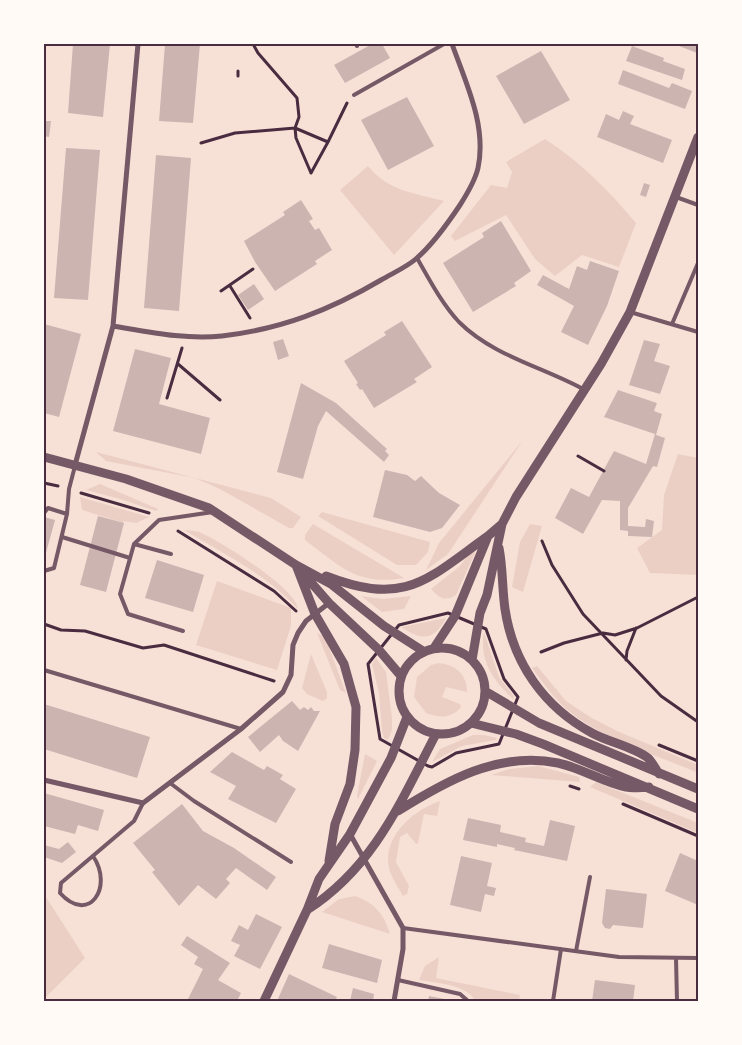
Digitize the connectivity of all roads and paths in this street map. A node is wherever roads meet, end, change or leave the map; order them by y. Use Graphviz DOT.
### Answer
graph roads {
  1 [pos="138,44"];
  2 [pos="254,44"];
  3 [pos="444,44"];
  4 [pos="452,44"];
  5 [pos="238,71"];
  6 [pos="238,76"];
  7 [pos="354,95"];
  8 [pos="294,128"];
  9 [pos="698,137"];
  10 [pos="328,142"];
  11 [pos="201,143"];
  12 [pos="676,198"];
  13 [pos="698,205"];
  14 [pos="417,258"];
  15 [pos="698,263"];
  16 [pos="253,269"];
  17 [pos="230,286"];
  18 [pos="222,291"];
  19 [pos="630,312"];
  20 [pos="672,324"];
  21 [pos="113,326"];
  22 [pos="259,331"];
  23 [pos="698,332"];
  24 [pos="186,335"];
  25 [pos="178,364"];
  26 [pos="585,390"];
  27 [pos="167,398"];
  28 [pos="220,400"];
  29 [pos="578,456"];
  30 [pos="44,457"];
  31 [pos="75,466"];
  32 [pos="604,470"];
  33 [pos="69,489"];
  34 [pos="215,511"];
  35 [pos="44,513"];
  36 [pos="68,514"];
  37 [pos="159,520"];
  38 [pos="502,524"];
  39 [pos="488,536"];
  40 [pos="62,537"];
  41 [pos="542,541"];
  42 [pos="499,542"];
  43 [pos="134,544"];
  44 [pos="171,554"];
  45 [pos="130,558"];
  46 [pos="296,565"];
  47 [pos="44,572"];
  48 [pos="698,597"];
  49 [pos="329,603"];
  50 [pos="448,613"];
  51 [pos="315,614"];
  52 [pos="306,621"];
  53 [pos="44,624"];
  54 [pos="399,625"];
  55 [pos="637,628"];
  56 [pos="486,629"];
  57 [pos="183,631"];
  58 [pos="603,633"];
  59 [pos="434,648"];
  60 [pos="424,651"];
  61 [pos="542,652"];
  62 [pos="374,656"];
  63 [pos="472,660"];
  64 [pos="626,661"];
  65 [pos="44,670"];
  66 [pos="401,676"];
  67 [pos="288,685"];
  68 [pos="485,691"];
  69 [pos="516,702"];
  70 [pos="407,717"];
  71 [pos="698,722"];
  72 [pos="471,724"];
  73 [pos="240,728"];
  74 [pos="436,734"];
  75 [pos="502,739"];
  76 [pos="385,743"];
  77 [pos="657,744"];
  78 [pos="698,761"];
  79 [pos="428,766"];
  80 [pos="659,774"];
  81 [pos="44,780"];
  82 [pos="170,783"];
  83 [pos="570,786"];
  84 [pos="649,787"];
  85 [pos="698,789"];
  86 [pos="584,790"];
  87 [pos="143,802"];
  88 [pos="622,803"];
  89 [pos="698,809"];
  90 [pos="398,811"];
  91 [pos="350,834"];
  92 [pos="698,836"];
  93 [pos="93,856"];
  94 [pos="365,857"];
  95 [pos="291,862"];
  96 [pos="329,864"];
  97 [pos="590,877"];
  98 [pos="307,910"];
  99 [pos="403,928"];
  100 [pos="561,949"];
  101 [pos="576,951"];
  102 [pos="676,958"];
  103 [pos="698,958"];
  104 [pos="398,980"];
  105 [pos="264,1001"];
  106 [pos="394,1001"];
  107 [pos="468,1001"];
  108 [pos="553,1001"];
  109 [pos="677,1001"];
  1 -- 21 [label="street"];
  2 -- 8 [label="path"];
  3 -- 7 [label="lane"];
  4 -- 14 [label="street"];
  5 -- 6 [label="path"];
  7 -- 10 [label="path"];
  8 -- 10 [label="path"];
  8 -- 10 [label="path"];
  8 -- 11 [label="path"];
  9 -- 12 [label="street"];
  12 -- 13 [label="lane"];
  12 -- 19 [label="street"];
  14 -- 22 [label="street"];
  14 -- 26 [label="lane"];
  15 -- 20 [label="lane"];
  16 -- 17 [label="path"];
  17 -- 18 [label="path"];
  17 -- 22 [label="path"];
  19 -- 20 [label="lane"];
  19 -- 26 [label="street"];
  20 -- 23 [label="lane"];
  21 -- 24 [label="street"];
  21 -- 31 [label="street"];
  22 -- 24 [label="street"];
  24 -- 25 [label="path"];
  25 -- 27 [label="path"];
  25 -- 28 [label="path"];
  26 -- 38 [label="street"];
  29 -- 32 [label="path"];
  30 -- 31 [label="street"];
  31 -- 33 [label="lane"];
  31 -- 34 [label="street"];
  33 -- 36 [label="lane"];
  33 -- 37 [label="path"];
  34 -- 37 [label="lane"];
  34 -- 46 [label="street"];
  35 -- 36 [label="lane"];
  36 -- 40 [label="lane"];
  37 -- 43 [label="lane"];
  37 -- 52 [label="path"];
  38 -- 39 [label="street"];
  38 -- 42 [label="street"];
  39 -- 46 [label="street"];
  39 -- 59 [label="street"];
  40 -- 45 [label="lane"];
  40 -- 47 [label="lane"];
  41 -- 58 [label="path"];
  42 -- 63 [label="street"];
  42 -- 80 [label="street"];
  43 -- 44 [label="lane"];
  43 -- 45 [label="lane"];
  45 -- 57 [label="lane"];
  46 -- 49 [label="street"];
  46 -- 51 [label="street"];
  46 -- 60 [label="street"];
  48 -- 55 [label="path"];
  49 -- 51 [label="street"];
  49 -- 66 [label="street"];
  50 -- 54 [label="path"];
  51 -- 52 [label="street"];
  51 -- 96 [label="street"];
  52 -- 67 [label="street"];
  53 -- 67 [label="path"];
  55 -- 58 [label="path"];
  55 -- 64 [label="path"];
  56 -- 69 [label="path"];
  58 -- 61 [label="path"];
  58 -- 64 [label="path"];
  59 -- 60 [label="street"];
  59 -- 63 [label="street"];
  60 -- 66 [label="street"];
  62 -- 76 [label="path"];
  63 -- 68 [label="street"];
  64 -- 71 [label="path"];
  65 -- 73 [label="lane"];
  66 -- 70 [label="street"];
  67 -- 73 [label="street"];
  68 -- 72 [label="street"];
  68 -- 80 [label="street"];
  70 -- 74 [label="street"];
  70 -- 91 [label="street"];
  72 -- 74 [label="street"];
  72 -- 84 [label="street"];
  73 -- 82 [label="street"];
  74 -- 90 [label="street"];
  75 -- 79 [label="path"];
  77 -- 78 [label="path"];
  80 -- 85 [label="street"];
  81 -- 87 [label="street"];
  82 -- 87 [label="street"];
  82 -- 95 [label="lane"];
  83 -- 86 [label="path"];
  84 -- 89 [label="street"];
  84 -- 90 [label="street"];
  87 -- 93 [label="lane"];
  88 -- 92 [label="path"];
  90 -- 94 [label="street"];
  91 -- 94 [label="street"];
  91 -- 96 [label="street"];
  93 -- 93 [label="lane"];
  94 -- 98 [label="street"];
  94 -- 99 [label="street"];
  96 -- 98 [label="street"];
  97 -- 101 [label="lane"];
  98 -- 105 [label="street"];
  99 -- 100 [label="lane"];
  99 -- 104 [label="street"];
  100 -- 101 [label="lane"];
  100 -- 108 [label="lane"];
  101 -- 102 [label="lane"];
  102 -- 103 [label="lane"];
  102 -- 109 [label="lane"];
  104 -- 106 [label="street"];
  104 -- 107 [label="lane"];
}
